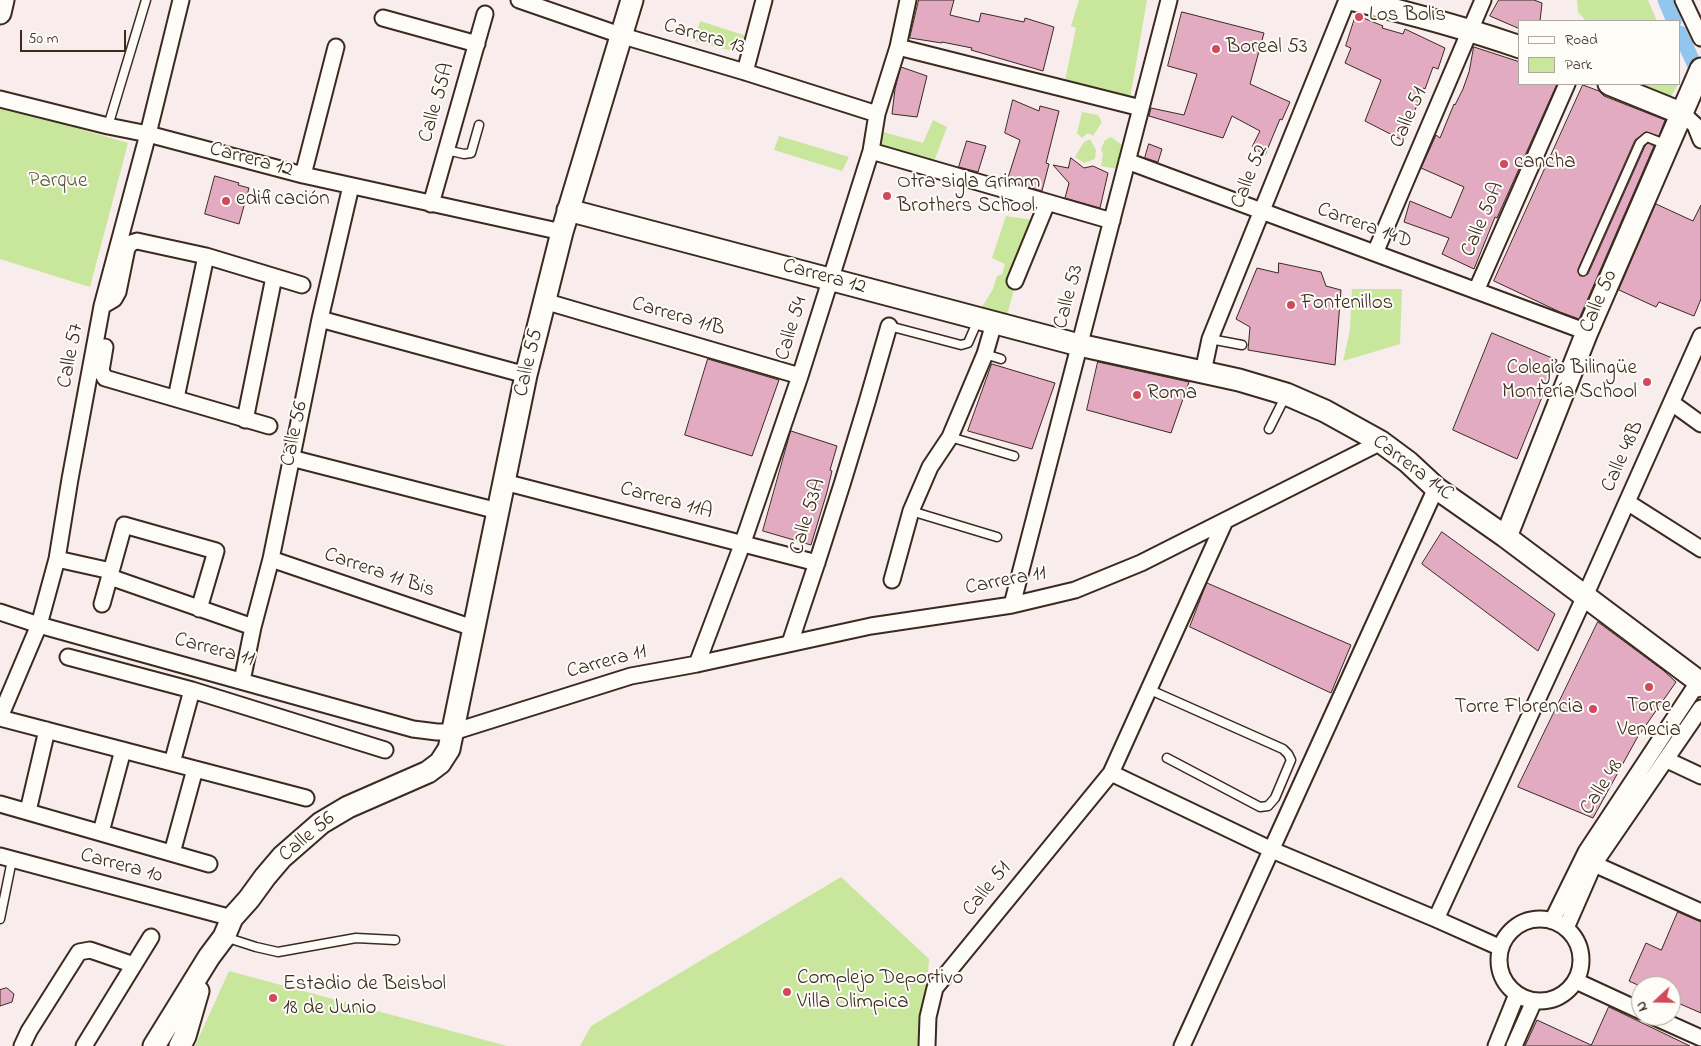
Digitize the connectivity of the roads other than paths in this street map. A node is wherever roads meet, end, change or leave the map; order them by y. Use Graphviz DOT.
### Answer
graph roads {
  1 [pos="3,0"];
  2 [pos="146,0"];
  3 [pos="181,0"];
  4 [pos="519,0"];
  5 [pos="632,0"];
  6 [pos="764,0"];
  7 [pos="908,0"];
  8 [pos="1169,0"];
  9 [pos="1347,0"];
  10 [pos="1354,0"];
  11 [pos="1483,0"];
  12 [pos="1683,0"];
  13 [pos="0,13"];
  14 [pos="486,14"];
  15 [pos="382,18"];
  16 [pos="1471,30"];
  17 [pos="622,36"];
  18 [pos="1701,38"];
  19 [pos="477,44"];
  20 [pos="1518,46"];
  21 [pos="898,47"];
  22 [pos="336,48"];
  23 [pos="1701,69"];
  24 [pos="745,72"];
  25 [pos="1567,85"];
  26 [pos="1611,85"];
  27 [pos="0,99"];
  28 [pos="1141,108"];
  29 [pos="877,114"];
  30 [pos="1689,119"];
  31 [pos="479,125"];
  32 [pos="108,126"];
  33 [pos="148,134"];
  34 [pos="1671,140"];
  35 [pos="1701,140"];
  36 [pos="446,150"];
  37 [pos="871,151"];
  38 [pos="1127,161"];
  39 [pos="303,175"];
  40 [pos="351,186"];
  41 [pos="1047,203"];
  42 [pos="431,204"];
  43 [pos="568,210"];
  44 [pos="1261,210"];
  45 [pos="1112,221"];
  46 [pos="562,232"];
  47 [pos="1375,253"];
  48 [pos="206,256"];
  49 [pos="1583,271"];
  50 [pos="274,277"];
  51 [pos="830,280"];
  52 [pos="1016,281"];
  53 [pos="302,285"];
  54 [pos="1476,291"];
  55 [pos="544,301"];
  56 [pos="102,306"];
  57 [pos="320,319"];
  58 [pos="986,321"];
  59 [pos="100,323"];
  60 [pos="889,326"];
  61 [pos="1587,332"];
  62 [pos="1701,336"];
  63 [pos="1210,339"];
  64 [pos="1080,345"];
  65 [pos="1242,345"];
  66 [pos="985,354"];
  67 [pos="1001,359"];
  68 [pos="1203,372"];
  69 [pos="526,375"];
  70 [pos="800,376"];
  71 [pos="1286,394"];
  72 [pos="176,398"];
  73 [pos="1672,403"];
  74 [pos="245,420"];
  75 [pos="1701,424"];
  76 [pos="270,426"];
  77 [pos="1270,429"];
  78 [pos="950,437"];
  79 [pos="1381,442"];
  80 [pos="1014,456"];
  81 [pos="291,458"];
  82 [pos="504,482"];
  83 [pos="1436,488"];
  84 [pos="1627,502"];
  85 [pos="498,511"];
  86 [pos="911,511"];
  87 [pos="1225,521"];
  88 [pos="997,537"];
  89 [pos="1506,537"];
  90 [pos="742,545"];
  91 [pos="1701,549"];
  92 [pos="57,559"];
  93 [pos="271,560"];
  94 [pos="817,564"];
  95 [pos="110,574"];
  96 [pos="892,580"];
  97 [pos="1584,596"];
  98 [pos="102,604"];
  99 [pos="1012,605"];
  100 [pos="199,609"];
  101 [pos="0,612"];
  102 [pos="39,625"];
  103 [pos="253,627"];
  104 [pos="474,628"];
  105 [pos="790,643"];
  106 [pos="68,657"];
  107 [pos="698,664"];
  108 [pos="242,681"];
  109 [pos="1701,683"];
  110 [pos="1701,688"];
  111 [pos="1148,689"];
  112 [pos="192,690"];
  113 [pos="1701,708"];
  114 [pos="0,717"];
  115 [pos="47,730"];
  116 [pos="453,732"];
  117 [pos="123,750"];
  118 [pos="385,750"];
  119 [pos="1167,758"];
  120 [pos="1667,760"];
  121 [pos="172,763"];
  122 [pos="195,769"];
  123 [pos="1111,773"];
  124 [pos="1701,776"];
  125 [pos="306,798"];
  126 [pos="0,804"];
  127 [pos="28,811"];
  128 [pos="101,832"];
  129 [pos="1272,850"];
  130 [pos="172,853"];
  131 [pos="6,858"];
  132 [pos="209,864"];
  133 [pos="1594,864"];
  134 [pos="1701,912"];
  135 [pos="1436,919"];
  136 [pos="0,920"];
  137 [pos="1552,921"];
  138 [pos="228,928"];
  139 [pos="1566,928"];
  140 [pos="151,937"];
  141 [pos="395,940"];
  142 [pos="1501,948"];
  143 [pos="209,957"];
  144 [pos="134,964"];
  145 [pos="1576,981"];
  146 [pos="1517,994"];
  147 [pos="1534,1001"];
  148 [pos="1631,1006"];
  149 [pos="1674,1026"];
  150 [pos="1701,1038"];
  151 [pos="22,1046"];
  152 [pos="84,1046"];
  153 [pos="154,1046"];
  154 [pos="180,1046"];
  155 [pos="927,1046"];
  156 [pos="1182,1046"];
  157 [pos="1496,1046"];
  158 [pos="1514,1046"];
  1 -- 13 [label="street"];
  2 -- 32 [label="lane"];
  3 -- 33 [label="street, Calle 57"];
  4 -- 17 [label="street, Carrera 13"];
  5 -- 17 [label="street, Calle 55"];
  6 -- 24 [label="street"];
  7 -- 21 [label="street, Calle 54"];
  8 -- 28 [label="street, Calle 53"];
  9 -- 44 [label="street, Calle 52"];
  10 -- 16 [label="street"];
  11 -- 16 [label="street, Calle 51"];
  12 -- 18 [label="street"];
  14 -- 19 [label="street, Calle 55A"];
  15 -- 19 [label="street"];
  16 -- 20 [label="street"];
  16 -- 47 [label="street, Calle 51"];
  17 -- 24 [label="street, Carrera 13"];
  17 -- 43 [label="street, Calle 55"];
  19 -- 36 [label="street, Calle 55A"];
  21 -- 28 [label="street"];
  21 -- 29 [label="street, Calle 54"];
  22 -- 39 [label="street"];
  23 -- 30 [label="street, Calle 50"];
  24 -- 29 [label="street, Carrera 13"];
  25 -- 54 [label="street, Calle 50A"];
  26 -- 30 [label="street"];
  27 -- 32 [label="street, Carrera 12"];
  28 -- 38 [label="street, Calle 53"];
  29 -- 37 [label="street, Calle 54"];
  30 -- 34 [label="street, Calle 50"];
  30 -- 35 [label="street"];
  31 -- 36 [label="lane"];
  32 -- 33 [label="street, Carrera 12"];
  33 -- 39 [label="street, Carrera 12"];
  33 -- 56 [label="street, Calle 57"];
  34 -- 49 [label="lane"];
  34 -- 61 [label="street, Calle 50"];
  36 -- 42 [label="street, Calle 55A"];
  37 -- 41 [label="street"];
  37 -- 51 [label="street, Calle 54"];
  38 -- 44 [label="street, Carrera 14D"];
  38 -- 45 [label="street, Calle 53"];
  39 -- 40 [label="street, Carrera 12"];
  40 -- 42 [label="street, Carrera 12"];
  40 -- 57 [label="street, Calle 56"];
  41 -- 45 [label="street"];
  41 -- 52 [label="street"];
  42 -- 46 [label="street, Carrera 12"];
  43 -- 46 [label="street, Calle 55"];
  43 -- 51 [label="street, Carrera 12"];
  44 -- 47 [label="street, Carrera 14D"];
  44 -- 63 [label="street, Calle 52"];
  45 -- 64 [label="street, Calle 53"];
  46 -- 55 [label="street, Calle 55"];
  47 -- 54 [label="street, Carrera 14D"];
  48 -- 50 [label="street"];
  48 -- 56 [label="street"];
  48 -- 72 [label="street"];
  50 -- 53 [label="street"];
  50 -- 74 [label="street"];
  51 -- 58 [label="street, Carrera 12"];
  51 -- 70 [label="street, Calle 54"];
  54 -- 61 [label="street, Carrera 14D"];
  55 -- 69 [label="street, Calle 55"];
  55 -- 70 [label="street, Carrera 11B"];
  56 -- 59 [label="street, Calle 57"];
  57 -- 69 [label="street"];
  57 -- 81 [label="street, Calle 56"];
  58 -- 60 [label="lane"];
  58 -- 64 [label="street, Carrera 12"];
  58 -- 66 [label="street"];
  59 -- 72 [label="street"];
  59 -- 92 [label="street, Calle 57"];
  60 -- 94 [label="street, Calle 53A"];
  61 -- 89 [label="street, Calle 50"];
  62 -- 73 [label="street, Calle 48B"];
  63 -- 65 [label="lane"];
  63 -- 68 [label="street, Calle 52"];
  64 -- 68 [label="street, Carrera 14C"];
  64 -- 99 [label="street, Calle 53"];
  66 -- 67 [label="lane"];
  66 -- 78 [label="street"];
  68 -- 71 [label="street, Carrera 14C"];
  69 -- 82 [label="street, Calle 55"];
  70 -- 90 [label="street, Calle 54"];
  71 -- 77 [label="lane"];
  71 -- 79 [label="street, Carrera 14C"];
  72 -- 74 [label="street"];
  73 -- 75 [label="street"];
  73 -- 84 [label="street, Calle 48B"];
  74 -- 76 [label="street"];
  78 -- 80 [label="lane"];
  78 -- 86 [label="street"];
  79 -- 83 [label="street, Carrera 14C"];
  79 -- 87 [label="street, Carrera 11"];
  81 -- 85 [label="street"];
  81 -- 93 [label="street, Calle 56"];
  82 -- 85 [label="street, Calle 55"];
  82 -- 90 [label="street, Carrera 11A"];
  83 -- 89 [label="street, Carrera 14C"];
  83 -- 129 [label="street"];
  84 -- 91 [label="street"];
  84 -- 97 [label="street, Calle 48B"];
  85 -- 104 [label="street, Calle 55"];
  86 -- 88 [label="lane"];
  86 -- 96 [label="street"];
  87 -- 99 [label="street, Carrera 11"];
  87 -- 111 [label="street, Calle 51"];
  89 -- 97 [label="street, Carrera 14C"];
  90 -- 94 [label="street, Carrera 11A"];
  90 -- 107 [label="street, Calle 54"];
  92 -- 95 [label="street"];
  92 -- 102 [label="street, Calle 57"];
  93 -- 103 [label="street, Calle 56"];
  93 -- 104 [label="street, Carrera 11 Bis"];
  94 -- 105 [label="street, Calle 53A"];
  95 -- 98 [label="street"];
  95 -- 100 [label="street"];
  95 -- 100 [label="street"];
  97 -- 109 [label="street, Carrera 14C"];
  97 -- 135 [label="street, Calle 48B"];
  99 -- 105 [label="street, Carrera 11"];
  100 -- 103 [label="street"];
  101 -- 102 [label="street, Carrera 11"];
  102 -- 108 [label="street, Carrera 11"];
  102 -- 114 [label="street, Calle 57"];
  103 -- 108 [label="street, Calle 56"];
  104 -- 116 [label="street, Calle 55"];
  105 -- 107 [label="street, Carrera 11"];
  106 -- 112 [label="street"];
  107 -- 116 [label="street, Carrera 11"];
  108 -- 116 [label="street, Carrera 11"];
  110 -- 137 [label="street, Calle 48"];
  111 -- 119 [label="lane"];
  111 -- 123 [label="street, Calle 51"];
  112 -- 118 [label="street"];
  112 -- 121 [label="street"];
  113 -- 120 [label="street, Calle 48"];
  114 -- 115 [label="street"];
  115 -- 117 [label="street"];
  115 -- 127 [label="street"];
  116 -- 138 [label="street, Calle 56"];
  117 -- 121 [label="street"];
  117 -- 128 [label="street"];
  120 -- 124 [label="street"];
  120 -- 133 [label="street, Calle 48"];
  121 -- 122 [label="street"];
  122 -- 125 [label="street"];
  122 -- 130 [label="street"];
  123 -- 129 [label="street"];
  123 -- 155 [label="street, Calle 51"];
  126 -- 127 [label="street"];
  127 -- 128 [label="street"];
  128 -- 130 [label="street"];
  129 -- 135 [label="street"];
  129 -- 156 [label="street"];
  130 -- 132 [label="street"];
  131 -- 136 [label="lane"];
  131 -- 138 [label="street, Carrera 10"];
  133 -- 134 [label="street"];
  133 -- 139 [label="street, Calle 48"];
  135 -- 142 [label="street"];
  137 -- 139 [label="street"];
  137 -- 142 [label="street"];
  138 -- 141 [label="lane"];
  138 -- 143 [label="street, Calle 56"];
  139 -- 145 [label="street"];
  140 -- 144 [label="street"];
  142 -- 146 [label="street"];
  143 -- 153 [label="street, Calle 56"];
  143 -- 154 [label="street, Calle 56"];
  144 -- 151 [label="street"];
  144 -- 152 [label="street"];
  145 -- 147 [label="street"];
  145 -- 148 [label="street"];
  146 -- 147 [label="street"];
  146 -- 157 [label="street"];
  147 -- 158 [label="street"];
  149 -- 150 [label="street"];
}
